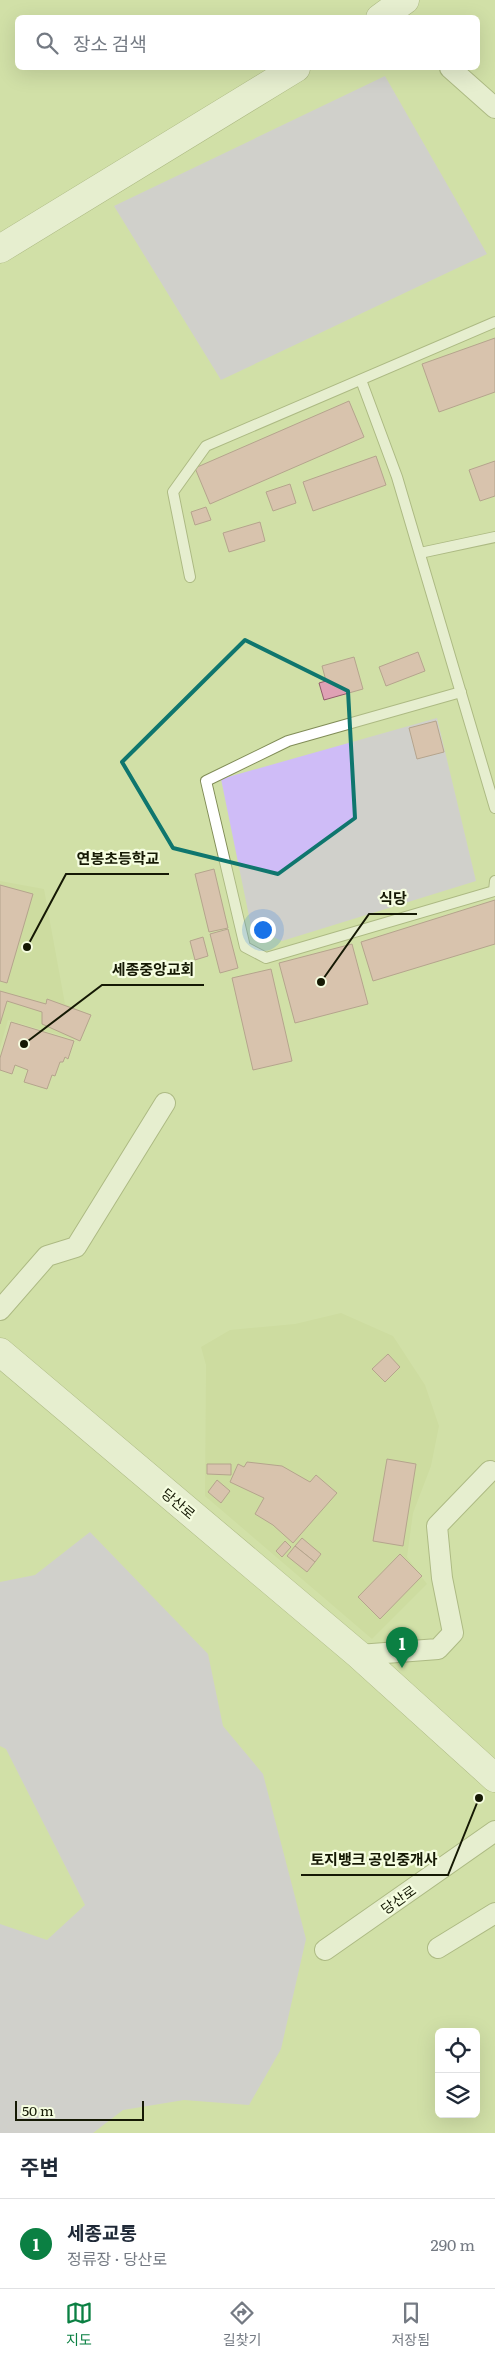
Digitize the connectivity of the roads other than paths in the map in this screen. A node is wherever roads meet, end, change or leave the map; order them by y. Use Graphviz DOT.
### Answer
graph roads {
  1 [pos="293,70"];
  2 [pos="452,70"];
  3 [pos="495,108"];
  4 [pos="0,249"];
  5 [pos="495,322"];
  6 [pos="361,380"];
  7 [pos="495,537"];
  8 [pos="420,553"];
  9 [pos="190,577"];
  10 [pos="461,692"];
  11 [pos="495,808"];
  12 [pos="495,881"];
  13 [pos="164,1103"];
  14 [pos="0,1310"];
  15 [pos="0,1352"];
  16 [pos="493,1469"];
  17 [pos="359,1655"];
  18 [pos="495,1778"];
  19 [pos="495,1832"];
  20 [pos="495,1913"];
  21 [pos="438,1948"];
  22 [pos="325,1950"];
  1 -- 4 [label="main road"];
  2 -- 3 [label="street"];
  5 -- 6 [label="lane"];
  6 -- 8 [label="lane"];
  6 -- 9 [label="lane"];
  7 -- 8 [label="lane"];
  8 -- 10 [label="lane"];
  10 -- 11 [label="lane"];
  10 -- 12 [label="lane"];
  13 -- 14 [label="street"];
  15 -- 17 [label="main road, 당산로"];
  16 -- 17 [label="street"];
  17 -- 18 [label="main road, 당산로"];
  19 -- 22 [label="street, 당산로"];
  20 -- 21 [label="street"];
}
